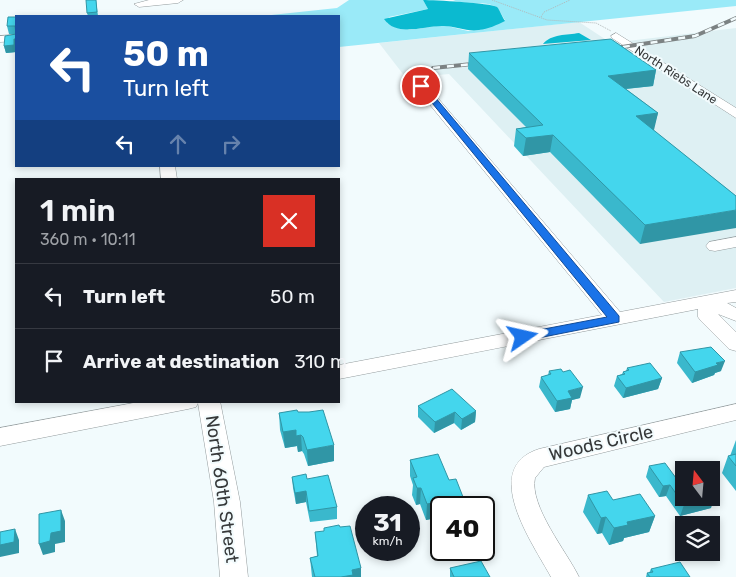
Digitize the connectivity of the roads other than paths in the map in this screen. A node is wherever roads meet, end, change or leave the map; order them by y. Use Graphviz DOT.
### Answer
graph roads {
  1 [pos="178,0"];
  2 [pos="138,2"];
  3 [pos="140,15"];
  4 [pos="616,36"];
  5 [pos="15,38"];
  6 [pos="0,39"];
  7 [pos="421,86"];
  8 [pos="736,114"];
  9 [pos="736,242"];
  10 [pos="714,246"];
  11 [pos="736,296"];
  12 [pos="708,302"];
  13 [pos="736,315"];
  14 [pos="615,319"];
  15 [pos="736,344"];
  16 [pos="340,372"];
  17 [pos="178,403"];
  18 [pos="209,403"];
  19 [pos="736,412"];
  20 [pos="0,437"];
  21 [pos="234,577"];
  22 [pos="565,577"];
  1 -- 2 [label="street"];
  2 -- 3 [label="street"];
  4 -- 8 [label="street, North Riebs Lane"];
  5 -- 6 [label="street"];
  7 -- 14 [label="street"];
  9 -- 10 [label="street"];
  11 -- 12 [label="street"];
  12 -- 13 [label="street"];
  12 -- 14 [label="street"];
  12 -- 15 [label="street"];
  14 -- 16 [label="street"];
  17 -- 20 [label="street"];
  18 -- 21 [label="street, North 60th Street"];
  19 -- 22 [label="street, Woods Circle"];
}
